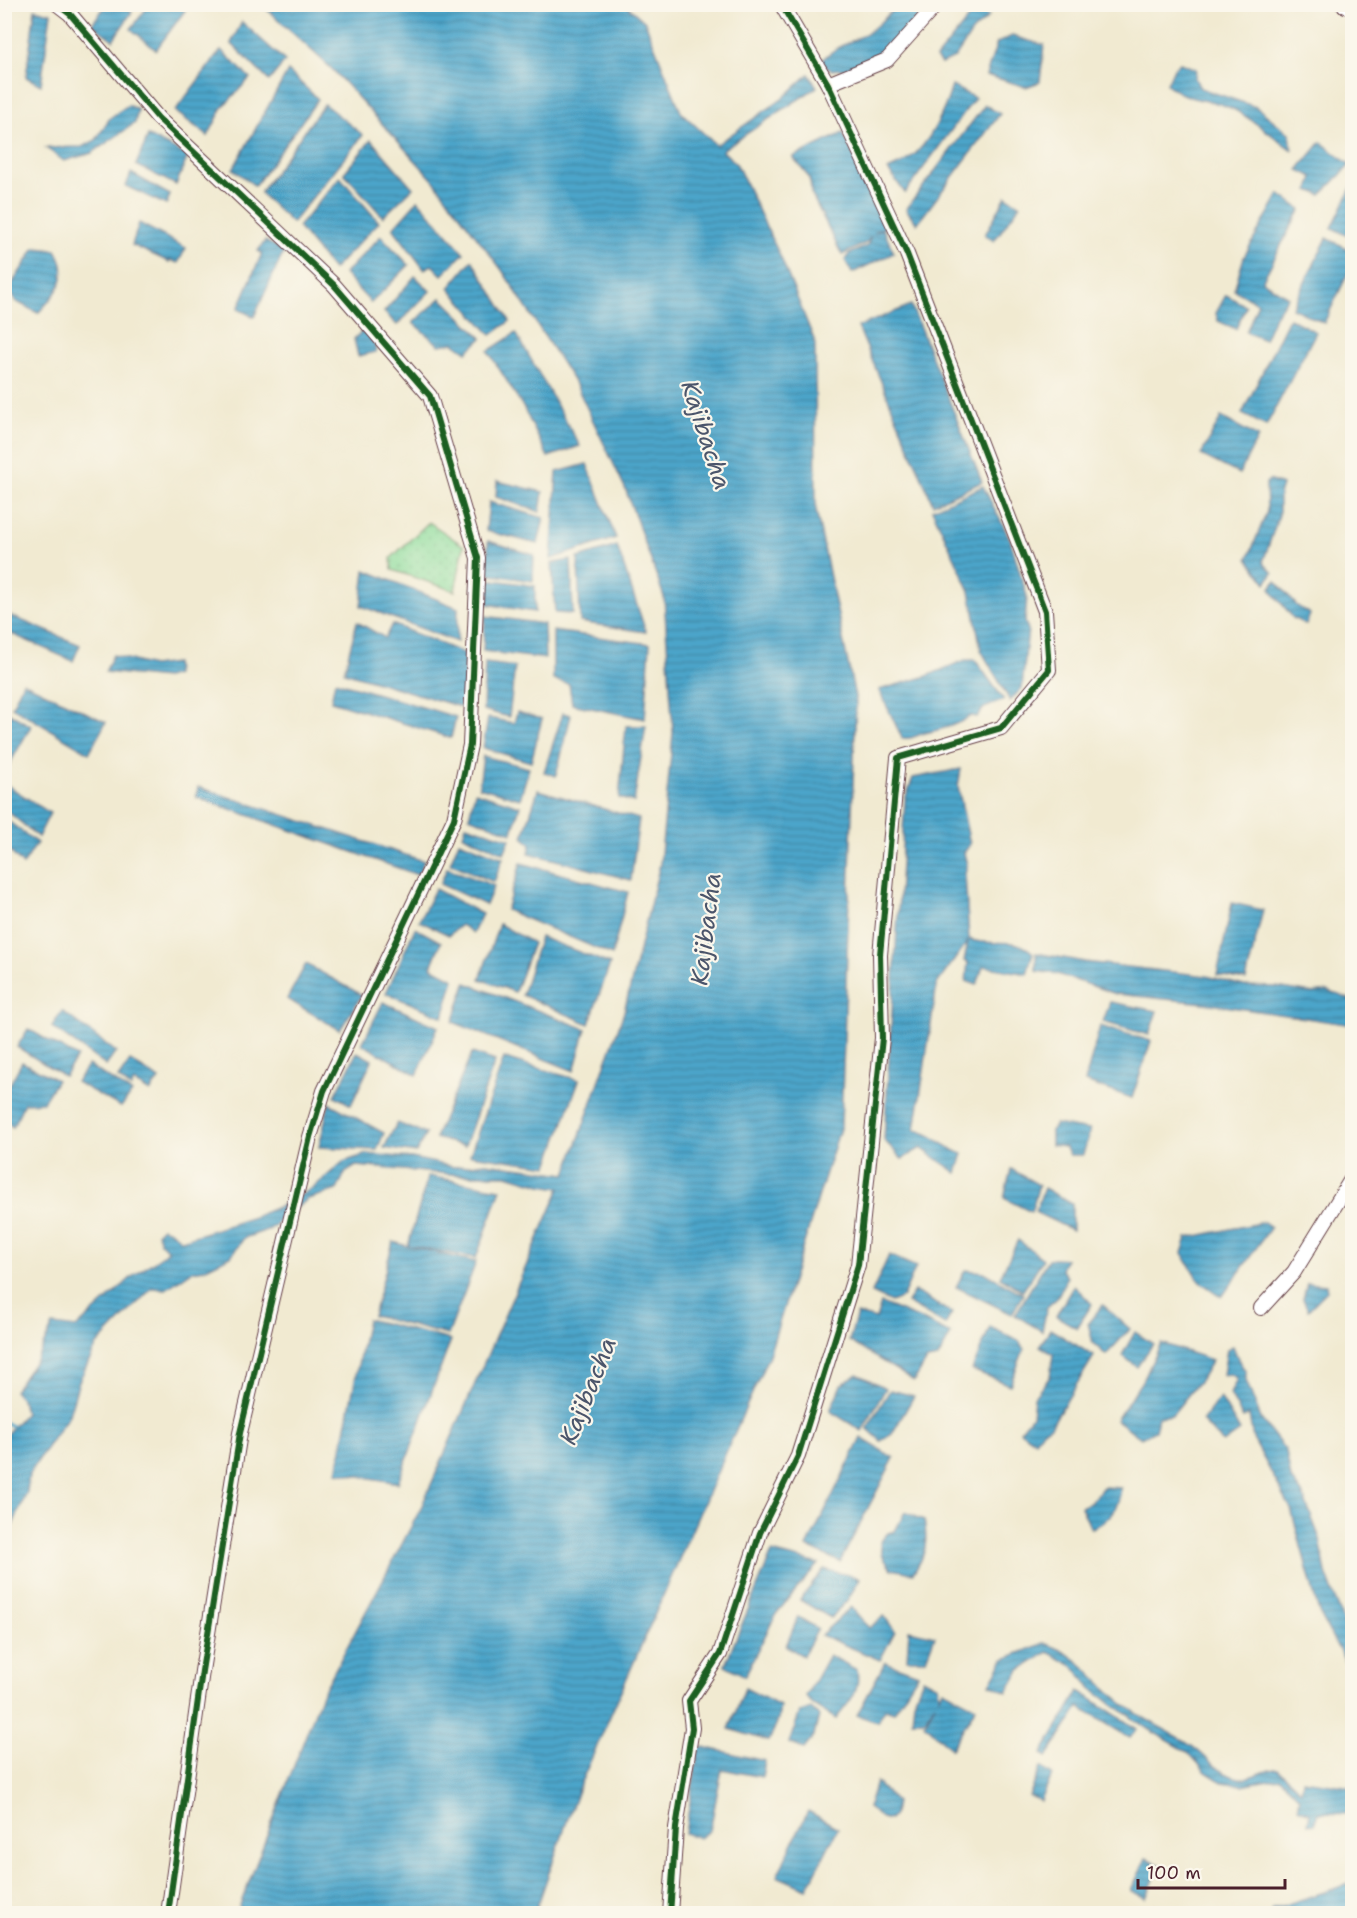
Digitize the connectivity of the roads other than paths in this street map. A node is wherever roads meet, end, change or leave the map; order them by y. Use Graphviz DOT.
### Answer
graph roads {
  1 [pos="57,4"];
  2 [pos="781,4"];
  3 [pos="937,4"];
  4 [pos="1342,4"];
  5 [pos="1353,9"];
  6 [pos="828,84"];
  7 [pos="1353,1178"];
  8 [pos="1261,1308"];
  9 [pos="168,1914"];
  10 [pos="669,1914"];
  1 -- 9 [label="street"];
  2 -- 6 [label="street"];
  3 -- 6 [label="street"];
  4 -- 5 [label="street"];
  6 -- 10 [label="street"];
  7 -- 8 [label="street"];
}
